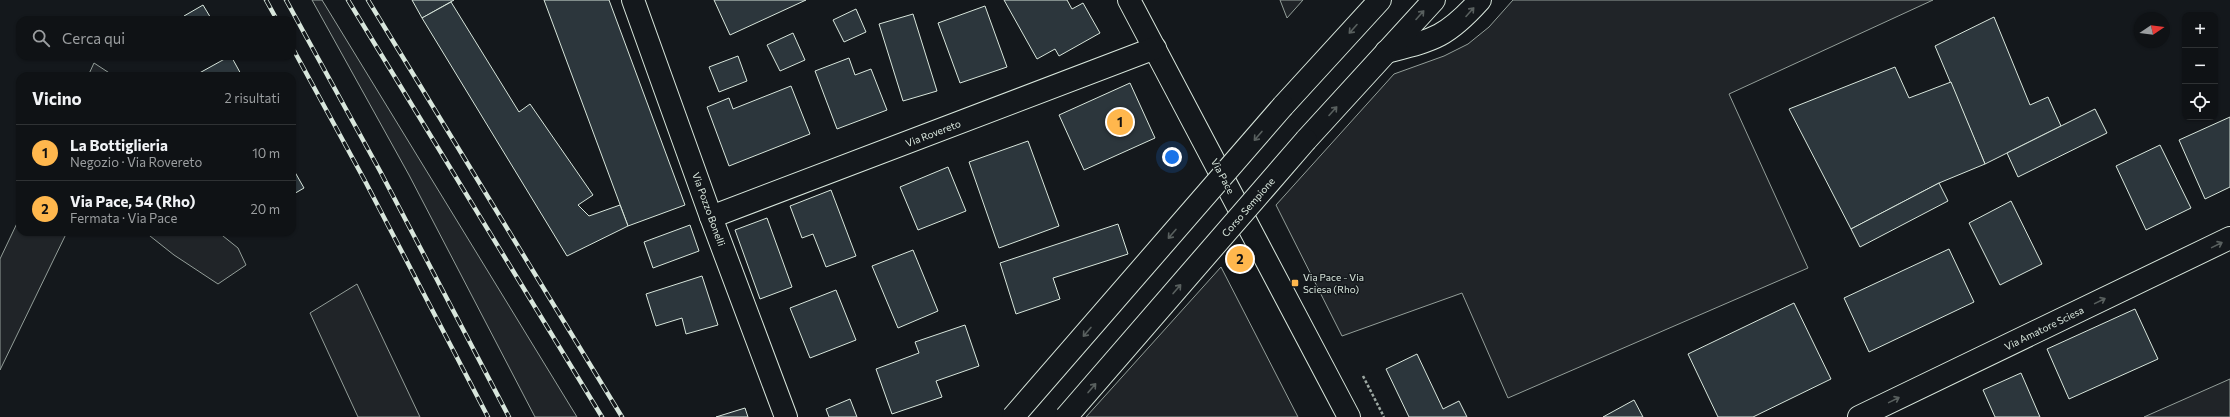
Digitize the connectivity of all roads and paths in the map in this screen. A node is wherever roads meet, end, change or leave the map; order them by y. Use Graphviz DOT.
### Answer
graph roads {
  1 [pos="633,0"];
  2 [pos="1129,0"];
  3 [pos="1380,0"];
  4 [pos="1434,0"];
  5 [pos="1480,0"];
  6 [pos="1155,48"];
  7 [pos="1386,52"];
  8 [pos="711,217"];
  9 [pos="2230,238"];
  10 [pos="786,417"];
  11 [pos="1013,417"];
  12 [pos="1066,417"];
  13 [pos="1349,417"];
  14 [pos="1859,417"];
  1 -- 8 [label="main road, Via Pozzo Bonelli"];
  2 -- 6 [label="main road, Via Pace"];
  3 -- 11 [label="main road, one-way, bridge"];
  7 -- 4 [label="main road, Corso Sempione, one-way"];
  7 -- 5 [label="main road, one-way"];
  6 -- 8 [label="main road, Via Rovereto"];
  6 -- 13 [label="main road, Via Pace"];
  12 -- 7 [label="main road, Corso Sempione, one-way, bridge"];
  8 -- 10 [label="main road, Via Pozzo Bonelli"];
  14 -- 9 [label="main road, Via Amatore Sciesa, one-way"];
}
